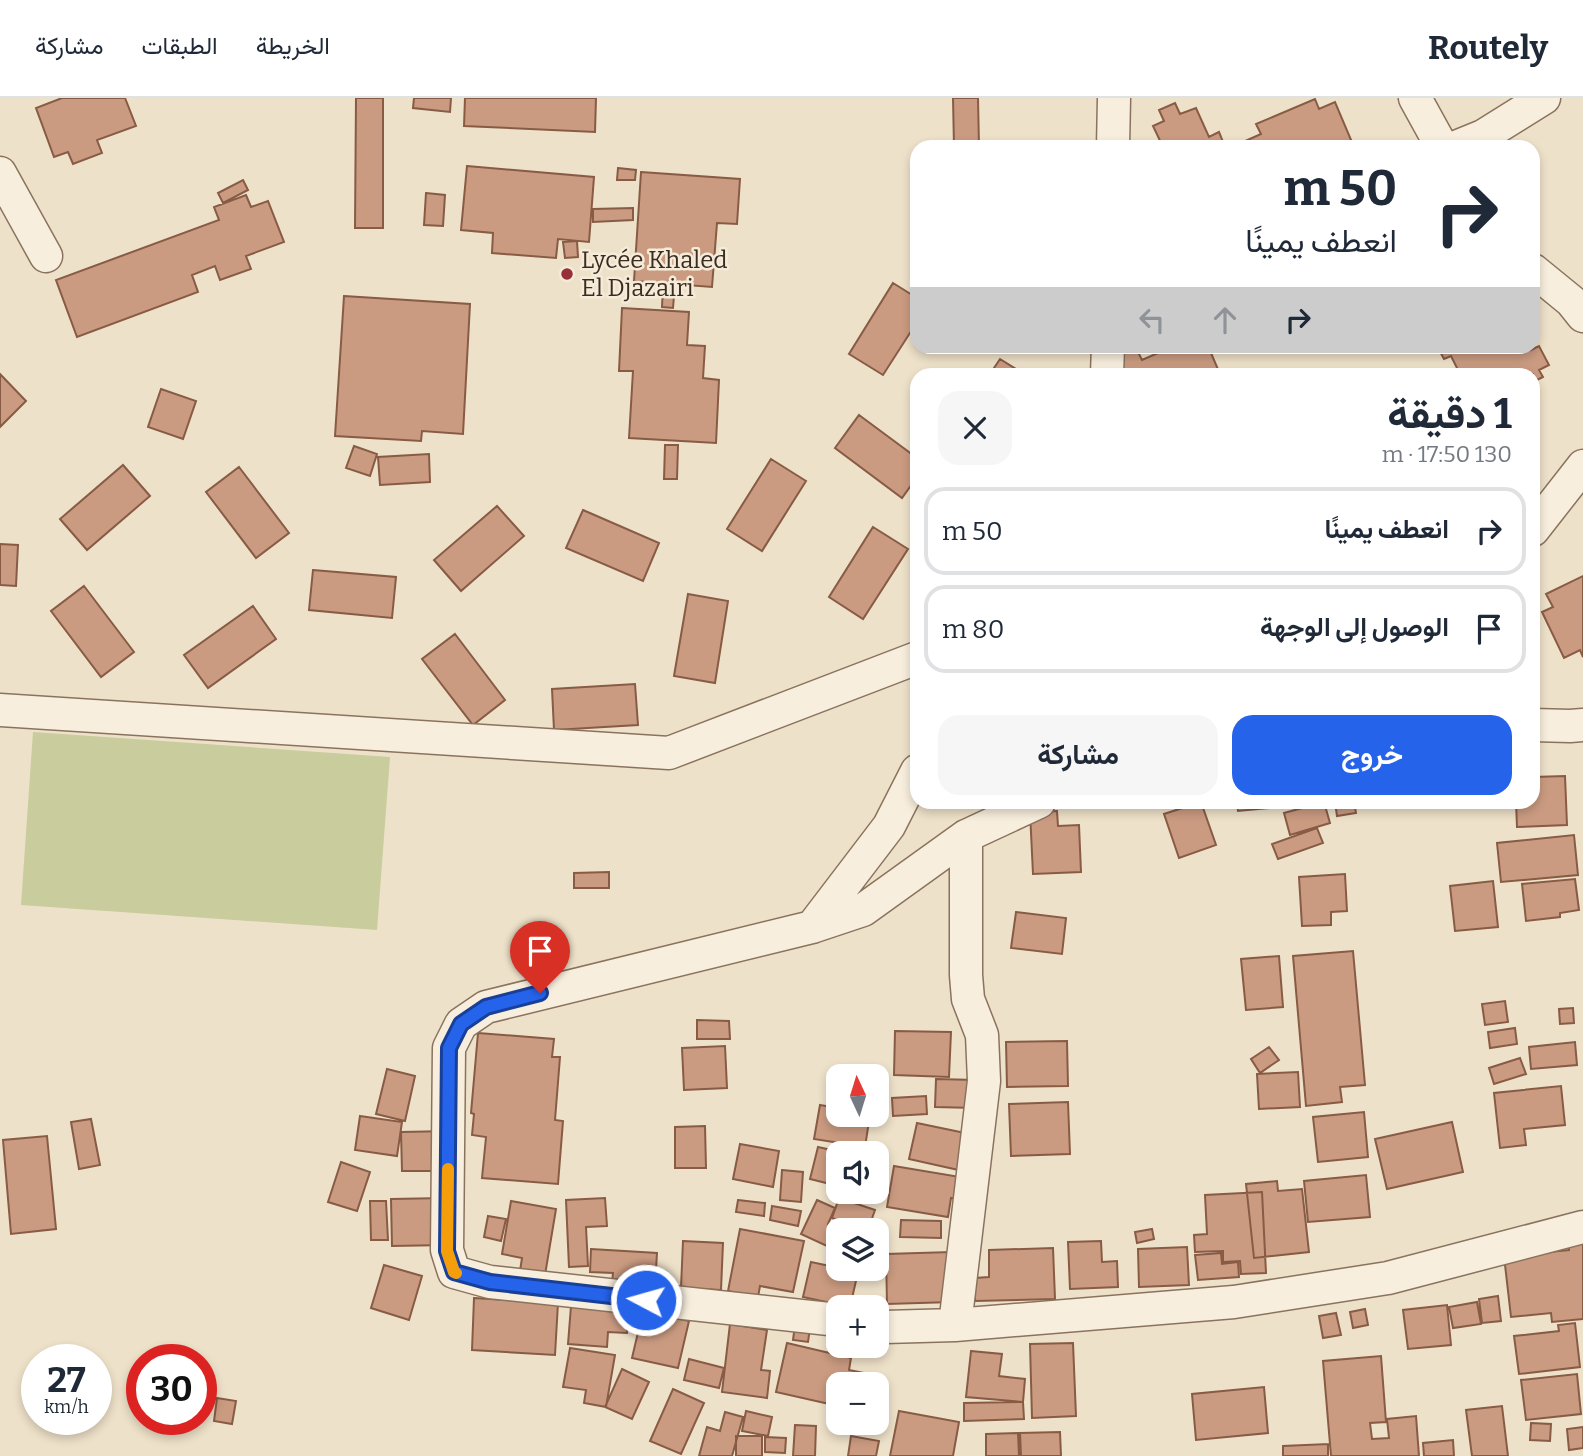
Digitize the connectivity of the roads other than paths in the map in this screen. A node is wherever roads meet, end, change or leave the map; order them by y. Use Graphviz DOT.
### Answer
graph roads {
  1 [pos="1114,98"];
  2 [pos="1415,98"];
  3 [pos="1544,98"];
  4 [pos="1113,140"];
  5 [pos="1438,140"];
  6 [pos="1473,140"];
  7 [pos="0,173"];
  8 [pos="46,256"];
  9 [pos="1540,275"];
  10 [pos="1579,302"];
  11 [pos="1583,466"];
  12 [pos="1540,521"];
  13 [pos="910,661"];
  14 [pos="0,710"];
  15 [pos="1540,725"];
  16 [pos="1583,725"];
  17 [pos="910,785"];
  18 [pos="1024,809"];
  19 [pos="966,836"];
  20 [pos="812,927"];
  21 [pos="1583,1227"];
  22 [pos="826,1319"];
  23 [pos="955,1325"];
  24 [pos="889,1327"];
  1 -- 4 [label="street"];
  2 -- 5 [label="street"];
  3 -- 6 [label="street"];
  7 -- 8 [label="street"];
  9 -- 10 [label="street"];
  11 -- 12 [label="street"];
  13 -- 14 [label="street"];
  15 -- 16 [label="street"];
  17 -- 20 [label="street"];
  18 -- 19 [label="street"];
  19 -- 20 [label="street"];
  19 -- 23 [label="street"];
  20 -- 22 [label="street"];
  21 -- 23 [label="street"];
  23 -- 24 [label="street"];
}
